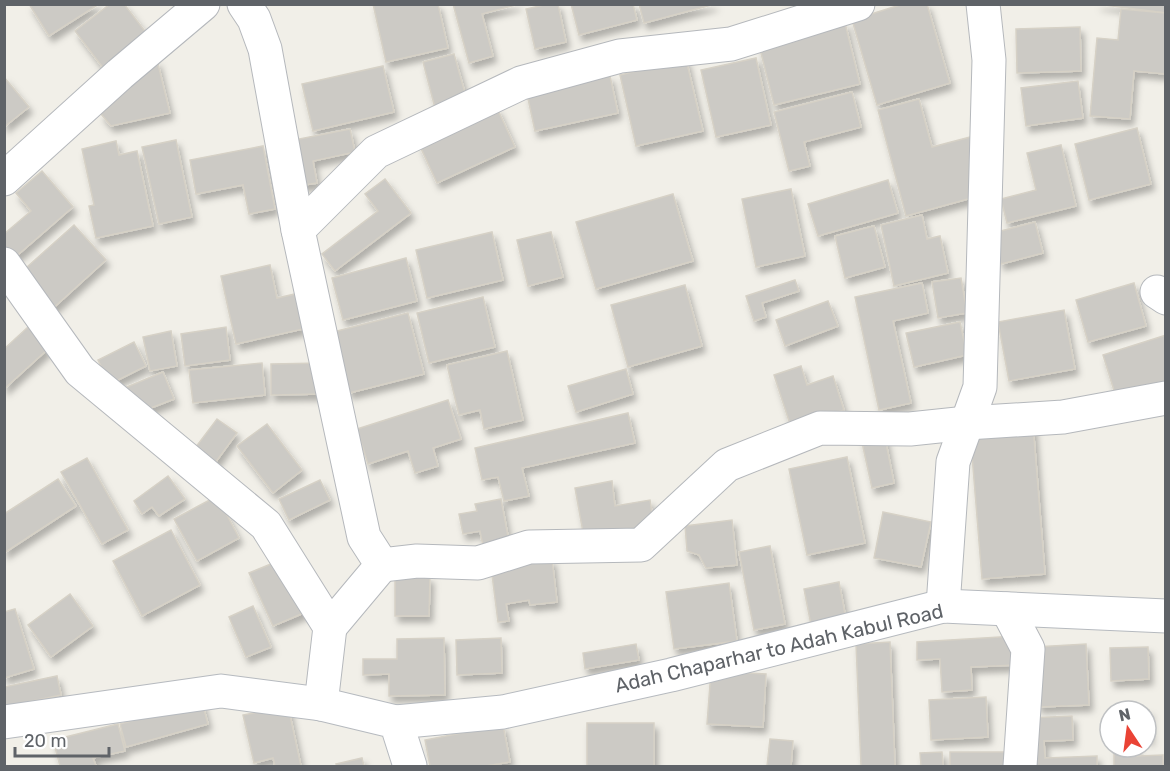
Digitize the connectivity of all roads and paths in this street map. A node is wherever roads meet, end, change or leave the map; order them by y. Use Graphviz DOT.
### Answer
graph roads {
  1 [pos="203,4"];
  2 [pos="244,4"];
  3 [pos="858,4"];
  4 [pos="983,4"];
  5 [pos="4,180"];
  6 [pos="298,230"];
  7 [pos="4,264"];
  8 [pos="1166,398"];
  9 [pos="967,423"];
  10 [pos="382,565"];
  11 [pos="943,606"];
  12 [pos="1006,609"];
  13 [pos="1166,616"];
  14 [pos="330,627"];
  15 [pos="321,704"];
  16 [pos="4,722"];
  17 [pos="396,722"];
  18 [pos="410,766"];
  19 [pos="1020,766"];
  1 -- 5 [label="street"];
  2 -- 6 [label="street"];
  3 -- 6 [label="street"];
  4 -- 9 [label="street"];
  6 -- 10 [label="street"];
  7 -- 14 [label="street"];
  8 -- 9 [label="street"];
  9 -- 10 [label="street"];
  9 -- 11 [label="street"];
  10 -- 14 [label="street"];
  11 -- 12 [label="street, Adah Chaparhar to Adah Kabul Road"];
  11 -- 17 [label="street, Adah Chaparhar to Adah Kabul Road"];
  12 -- 13 [label="street, Adah Chaparhar to Adah Kabul Road"];
  12 -- 19 [label="street"];
  14 -- 15 [label="street"];
  15 -- 16 [label="street, Adah Chaparhar to Adah Kabul Road"];
  15 -- 17 [label="street, Adah Chaparhar to Adah Kabul Road"];
  17 -- 18 [label="street"];
}
